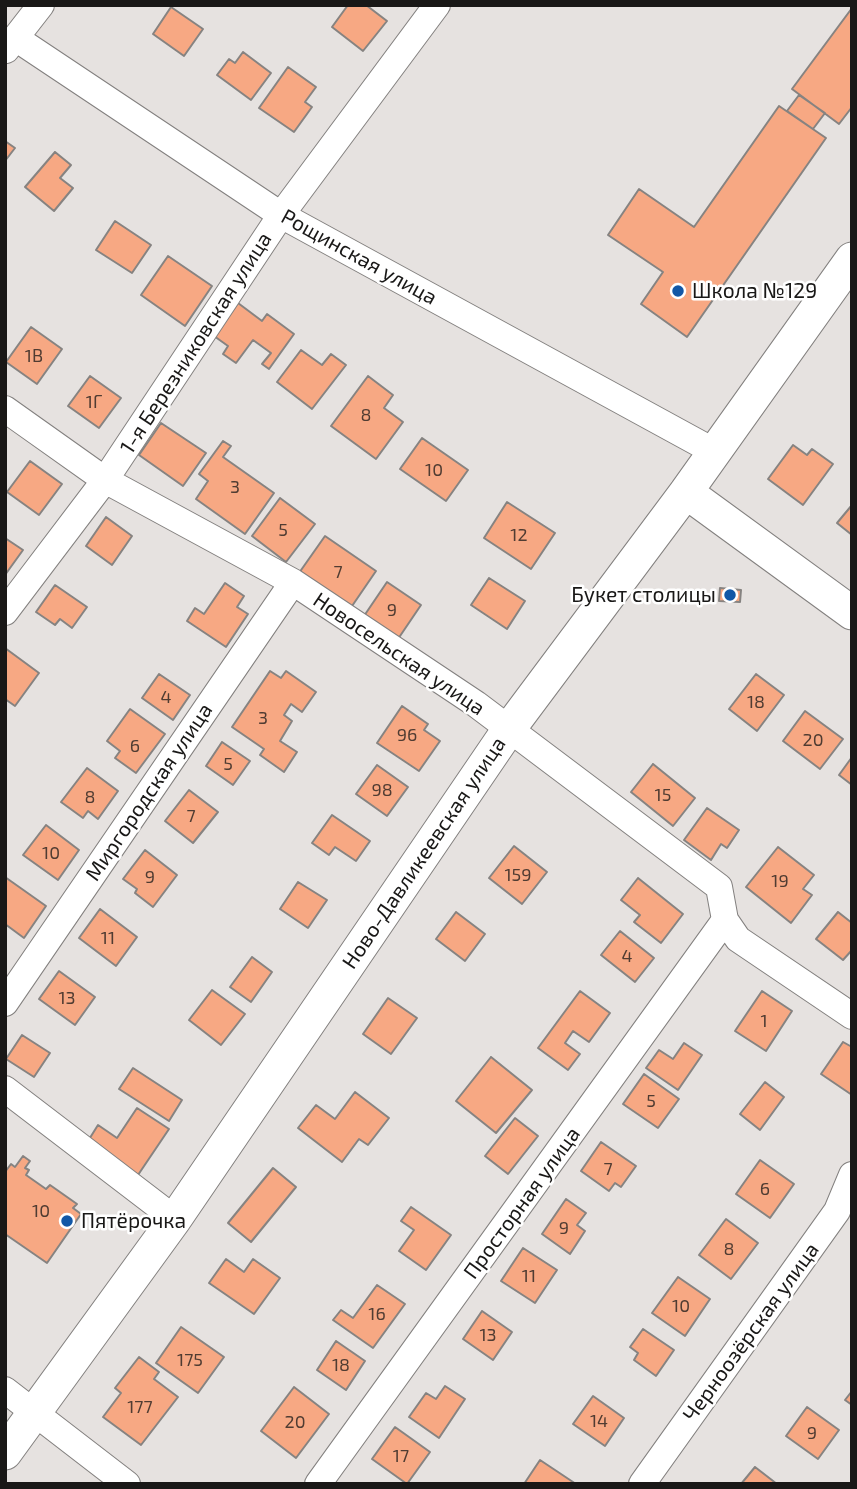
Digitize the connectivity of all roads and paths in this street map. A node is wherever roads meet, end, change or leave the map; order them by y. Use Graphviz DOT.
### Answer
graph roads {
  1 [pos="41,5"];
  2 [pos="437,5"];
  3 [pos="11,45"];
  4 [pos="281,215"];
  5 [pos="852,259"];
  6 [pos="5,408"];
  7 [pos="715,453"];
  8 [pos="105,480"];
  9 [pos="686,492"];
  10 [pos="293,582"];
  11 [pos="5,612"];
  12 [pos="852,613"];
  13 [pos="509,729"];
  14 [pos="725,920"];
  15 [pos="5,1003"];
  16 [pos="852,1016"];
  17 [pos="5,1088"];
  18 [pos="852,1175"];
  19 [pos="175,1219"];
  20 [pos="5,1390"];
  21 [pos="35,1411"];
  22 [pos="5,1453"];
  23 [pos="127,1484"];
  24 [pos="318,1484"];
  25 [pos="642,1484"];
  1 -- 3 [label="street"];
  2 -- 4 [label="street, 1-я Березниковская улица"];
  3 -- 4 [label="street, Рощинская улица"];
  4 -- 7 [label="street, Рощинская улица"];
  4 -- 8 [label="street, 1-я Березниковская улица"];
  5 -- 7 [label="street, Ново-Давликеевская улица"];
  6 -- 8 [label="street, Новосельская улица"];
  7 -- 9 [label="street, Ново-Давликеевская улица"];
  8 -- 10 [label="street, Новосельская улица"];
  8 -- 11 [label="street, 1-я Березниковская улица"];
  9 -- 12 [label="street"];
  9 -- 13 [label="street, Ново-Давликеевская улица"];
  10 -- 13 [label="street, Новосельская улица"];
  10 -- 15 [label="street, Миргородская улица"];
  13 -- 14 [label="street, Новосельская улица"];
  13 -- 19 [label="street, Ново-Давликеевская улица"];
  14 -- 16 [label="street, Новосельская улица"];
  14 -- 24 [label="street, Просторная улица"];
  17 -- 19 [label="street"];
  18 -- 25 [label="street, Черноозёрская улица"];
  19 -- 21 [label="street, Ново-Давликеевская улица"];
  20 -- 21 [label="street"];
  21 -- 22 [label="street, Ново-Давликеевская улица"];
  21 -- 23 [label="street"];
}
